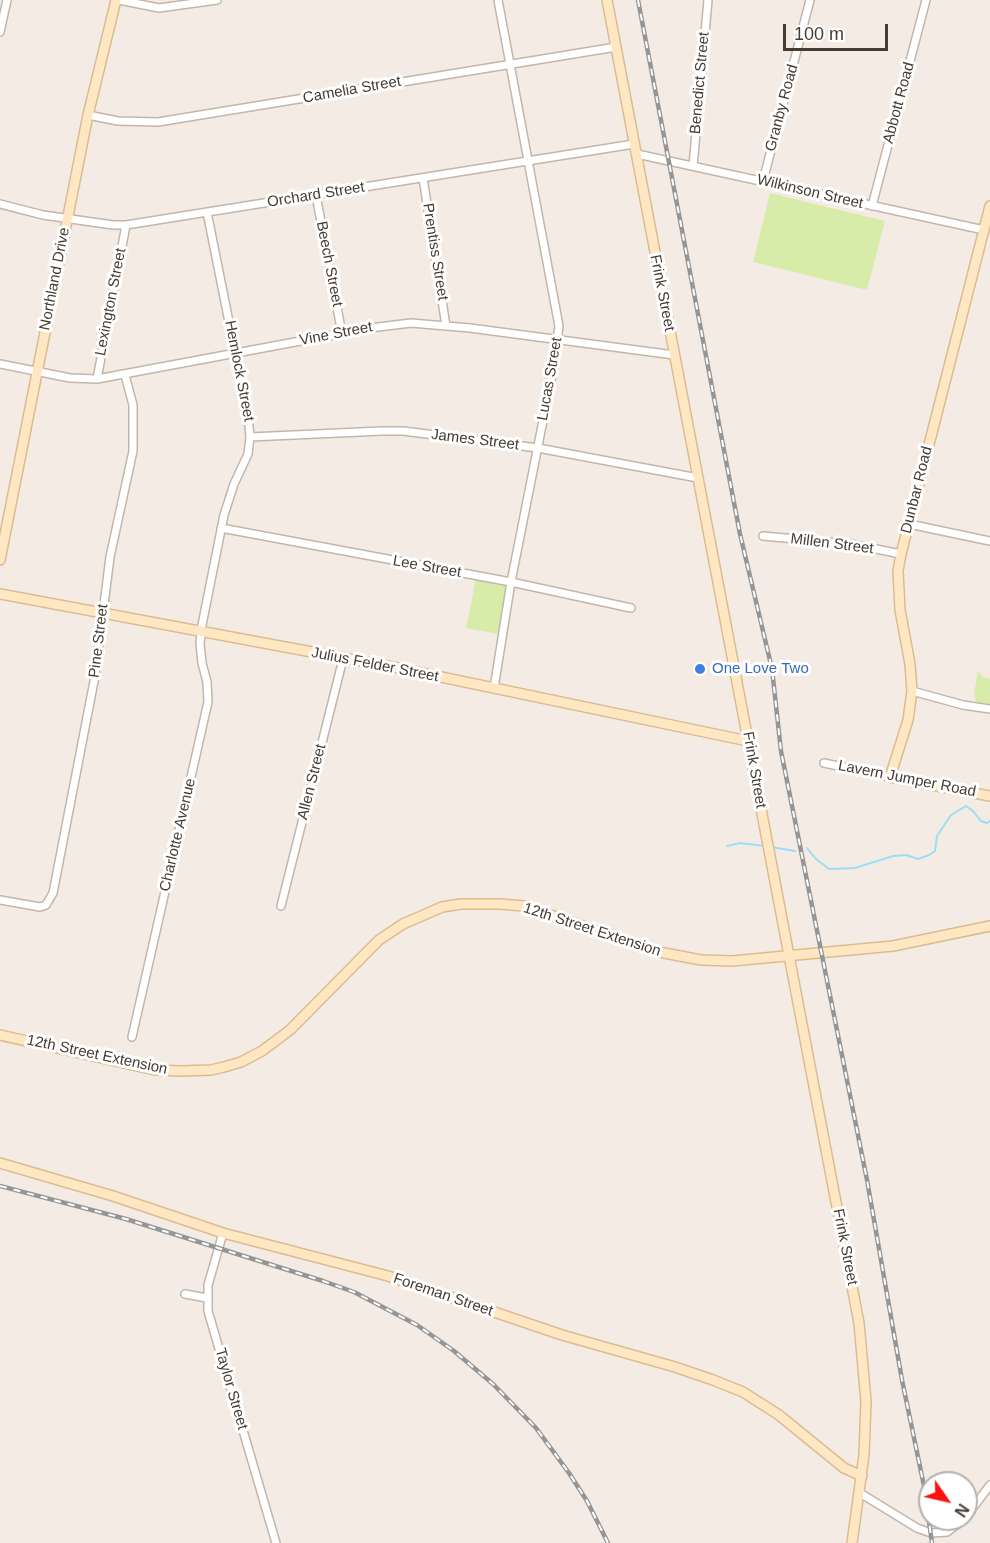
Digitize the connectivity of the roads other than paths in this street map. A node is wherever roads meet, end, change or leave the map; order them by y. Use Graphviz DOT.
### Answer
graph roads {
  1 [pos="7,0"];
  2 [pos="118,0"];
  3 [pos="217,0"];
  4 [pos="498,0"];
  5 [pos="607,0"];
  6 [pos="708,0"];
  7 [pos="810,0"];
  8 [pos="926,0"];
  9 [pos="0,32"];
  10 [pos="616,46"];
  11 [pos="511,63"];
  12 [pos="88,115"];
  13 [pos="634,144"];
  14 [pos="636,154"];
  15 [pos="529,160"];
  16 [pos="693,166"];
  17 [pos="423,178"];
  18 [pos="763,181"];
  19 [pos="316,195"];
  20 [pos="0,204"];
  21 [pos="872,206"];
  22 [pos="990,206"];
  23 [pos="207,212"];
  24 [pos="67,218"];
  25 [pos="126,225"];
  26 [pos="985,235"];
  27 [pos="446,326"];
  28 [pos="342,334"];
  29 [pos="558,340"];
  30 [pos="235,354"];
  31 [pos="674,355"];
  32 [pos="0,364"];
  33 [pos="37,372"];
  34 [pos="125,375"];
  35 [pos="97,379"];
  36 [pos="250,437"];
  37 [pos="538,448"];
  38 [pos="698,478"];
  39 [pos="909,524"];
  40 [pos="221,528"];
  41 [pos="763,536"];
  42 [pos="990,541"];
  43 [pos="901,555"];
  44 [pos="0,560"];
  45 [pos="511,582"];
  46 [pos="0,594"];
  47 [pos="631,608"];
  48 [pos="102,614"];
  49 [pos="200,632"];
  50 [pos="342,659"];
  51 [pos="494,688"];
  52 [pos="912,692"];
  53 [pos="990,709"];
  54 [pos="748,741"];
  55 [pos="824,763"];
  56 [pos="890,777"];
  57 [pos="990,796"];
  58 [pos="0,900"];
  59 [pos="281,906"];
  60 [pos="990,926"];
  61 [pos="789,955"];
  62 [pos="0,1035"];
  63 [pos="132,1037"];
  64 [pos="0,1163"];
  65 [pos="222,1233"];
  66 [pos="185,1294"];
  67 [pos="207,1299"];
  68 [pos="862,1476"];
  69 [pos="990,1485"];
  70 [pos="860,1493"];
  71 [pos="978,1501"];
  72 [pos="918,1528"];
  73 [pos="925,1531"];
  74 [pos="948,1531"];
  75 [pos="276,1543"];
  76 [pos="852,1543"];
  1 -- 9 [label="street"];
  2 -- 3 [label="street"];
  2 -- 12 [label="street, Northland Drive"];
  4 -- 11 [label="street, Lucas Street"];
  5 -- 10 [label="street, Frink Street"];
  6 -- 16 [label="street, Benedict Street"];
  7 -- 18 [label="street, Granby Road"];
  8 -- 21 [label="street, Abbott Road"];
  10 -- 11 [label="street, Camelia Street"];
  10 -- 13 [label="street, Frink Street"];
  11 -- 12 [label="street, Camelia Street"];
  11 -- 15 [label="street, Lucas Street"];
  12 -- 24 [label="street, Northland Drive"];
  13 -- 14 [label="street, Frink Street"];
  13 -- 15 [label="street, Orchard Street"];
  14 -- 16 [label="street, Wilkinson Street"];
  14 -- 31 [label="street, Frink Street"];
  15 -- 17 [label="street, Orchard Street"];
  15 -- 29 [label="street, Lucas Street"];
  16 -- 18 [label="street, Wilkinson Street"];
  17 -- 19 [label="street, Orchard Street"];
  17 -- 27 [label="street, Prentiss Street"];
  18 -- 21 [label="street, Wilkinson Street"];
  19 -- 23 [label="street, Orchard Street"];
  19 -- 28 [label="street, Beech Street"];
  20 -- 24 [label="street, Orchard Street"];
  21 -- 26 [label="street, Wilkinson Street"];
  22 -- 26 [label="street, Dunbar Road"];
  23 -- 25 [label="street, Orchard Street"];
  23 -- 30 [label="street, Hemlock Street"];
  24 -- 25 [label="street, Orchard Street"];
  24 -- 33 [label="street, Northland Drive"];
  25 -- 35 [label="street, Lexington Street"];
  26 -- 39 [label="street, Dunbar Road"];
  27 -- 28 [label="street, Vine Street"];
  27 -- 29 [label="street, Vine Street"];
  28 -- 30 [label="street, Vine Street"];
  29 -- 31 [label="street, Vine Street"];
  29 -- 37 [label="street, Lucas Street"];
  30 -- 34 [label="street, Vine Street"];
  30 -- 36 [label="street, Hemlock Street"];
  31 -- 38 [label="street, Frink Street"];
  32 -- 33 [label="street, Vine Street"];
  33 -- 35 [label="street, Vine Street"];
  33 -- 44 [label="street, Northland Drive"];
  34 -- 35 [label="street, Vine Street"];
  34 -- 48 [label="street, Pine Street"];
  36 -- 37 [label="street, James Street"];
  36 -- 40 [label="street, Hemlock Street"];
  37 -- 38 [label="street, James Street"];
  37 -- 45 [label="street, Lucas Street"];
  38 -- 54 [label="street, Frink Street"];
  39 -- 42 [label="street"];
  39 -- 43 [label="street, Dunbar Road"];
  40 -- 45 [label="street, Lee Street"];
  40 -- 49 [label="street, Hemlock Street"];
  41 -- 43 [label="street, Millen Street"];
  43 -- 52 [label="street, Dunbar Road"];
  45 -- 47 [label="street, Lee Street"];
  45 -- 51 [label="street, Lucas Street"];
  46 -- 48 [label="street, Julius Felder Street"];
  48 -- 49 [label="street, Julius Felder Street"];
  48 -- 58 [label="street, Pine Street"];
  49 -- 50 [label="street, Julius Felder Street"];
  49 -- 63 [label="street, Charlotte Avenue"];
  50 -- 51 [label="street, Julius Felder Street"];
  50 -- 59 [label="street, Allen Street"];
  51 -- 54 [label="street, Julius Felder Street"];
  52 -- 53 [label="street"];
  52 -- 56 [label="street, Dunbar Road"];
  54 -- 61 [label="street, Frink Street"];
  55 -- 56 [label="street, Lavern Jumper Road"];
  56 -- 57 [label="street, Lavern Jumper Road"];
  60 -- 61 [label="street, 12th Street Extension"];
  61 -- 62 [label="street, 12th Street Extension"];
  61 -- 68 [label="street, Frink Street"];
  64 -- 65 [label="street, Foreman Street"];
  65 -- 67 [label="street, Taylor Street"];
  65 -- 68 [label="street, Foreman Street"];
  66 -- 67 [label="street"];
  67 -- 75 [label="street, Taylor Street"];
  68 -- 70 [label="street, Frink Street"];
  69 -- 71 [label="street"];
  70 -- 72 [label="street"];
  70 -- 76 [label="street, Frink Street"];
  73 -- 74 [label="street"];
}
